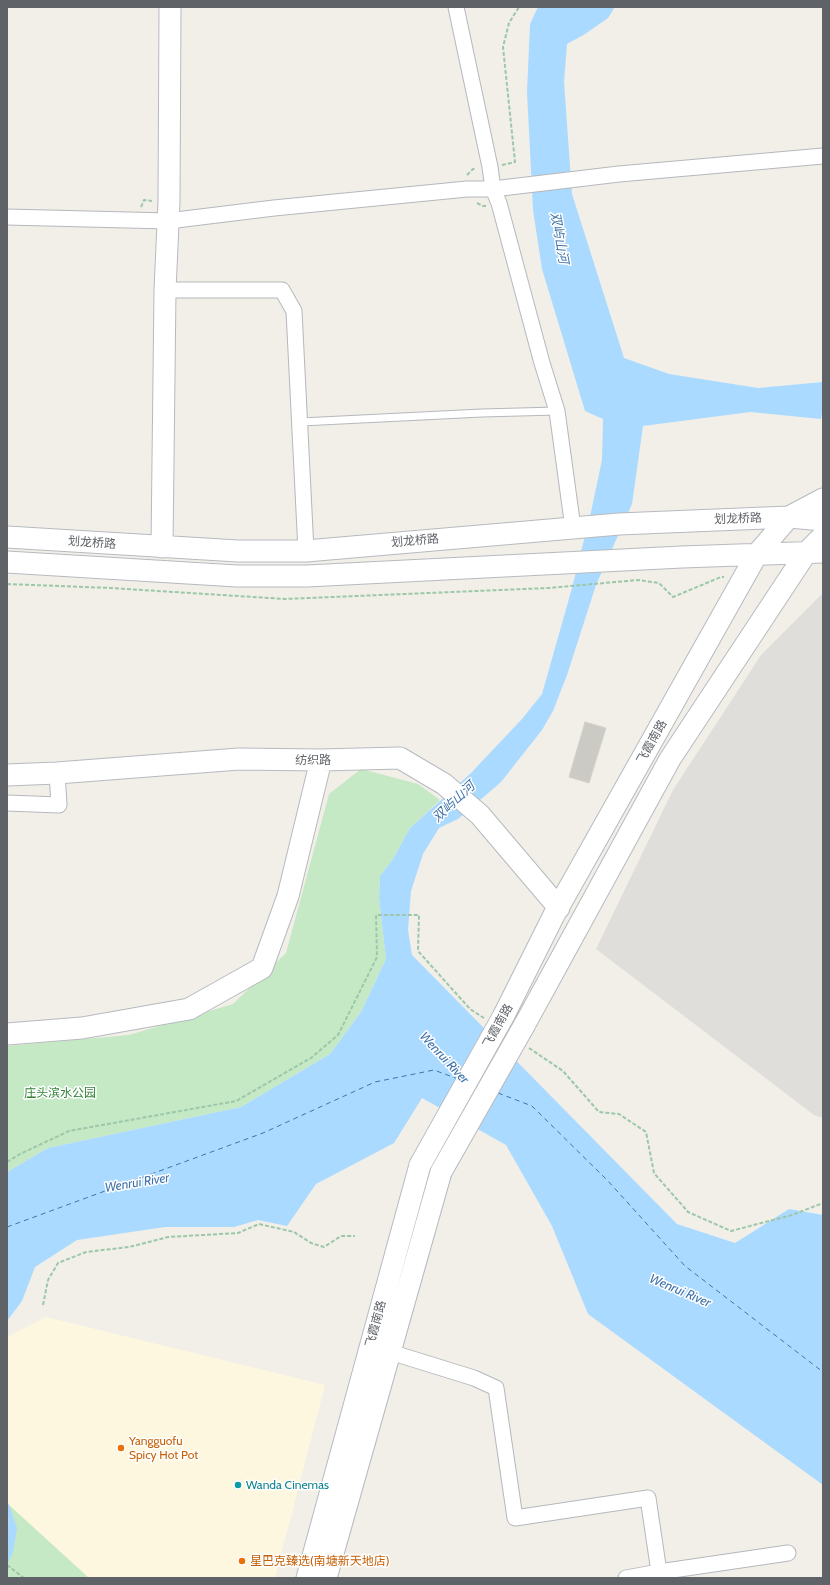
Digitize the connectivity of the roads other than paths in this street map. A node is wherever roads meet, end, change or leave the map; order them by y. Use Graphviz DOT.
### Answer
graph roads {
  1 [pos="170,7"];
  2 [pos="456,7"];
  3 [pos="823,156"];
  4 [pos="493,189"];
  5 [pos="7,217"];
  6 [pos="168,221"];
  7 [pos="165,290"];
  8 [pos="557,411"];
  9 [pos="301,422"];
  10 [pos="823,499"];
  11 [pos="788,517"];
  12 [pos="823,520"];
  13 [pos="573,528"];
  14 [pos="823,536"];
  15 [pos="7,538"];
  16 [pos="162,547"];
  17 [pos="306,551"];
  18 [pos="814,552"];
  19 [pos="757,554"];
  20 [pos="7,562"];
  21 [pos="320,760"];
  22 [pos="56,773"];
  23 [pos="7,775"];
  24 [pos="7,803"];
  25 [pos="559,908"];
  26 [pos="7,1034"];
  27 [pos="390,1352"];
  28 [pos="788,1553"];
  29 [pos="659,1572"];
  30 [pos="307,1578"];
  31 [pos="326,1578"];
  32 [pos="626,1578"];
  1 -- 6 [label="main road"];
  2 -- 4 [label="street"];
  3 -- 4 [label="street"];
  4 -- 6 [label="street"];
  4 -- 8 [label="street"];
  5 -- 6 [label="street"];
  6 -- 7 [label="main road"];
  7 -- 9 [label="street"];
  7 -- 16 [label="main road"];
  8 -- 9 [label="lane"];
  8 -- 13 [label="street"];
  9 -- 17 [label="street"];
  10 -- 11 [label="main road"];
  11 -- 12 [label="main road, 划龙桥路"];
  11 -- 13 [label="main road, 划龙桥路"];
  11 -- 19 [label="main road, 飞霞南路"];
  13 -- 17 [label="main road, 划龙桥路"];
  14 -- 18 [label="main road, 飞霞南路"];
  15 -- 16 [label="main road, 划龙桥路"];
  16 -- 17 [label="main road, 划龙桥路"];
  18 -- 19 [label="main road, 划龙桥路"];
  18 -- 27 [label="main road, 飞霞南路, bridge"];
  19 -- 20 [label="main road, 划龙桥路"];
  19 -- 25 [label="main road, 飞霞南路"];
  21 -- 22 [label="main road, 纺织路"];
  21 -- 25 [label="main road, 纺织路"];
  21 -- 26 [label="main road"];
  22 -- 23 [label="main road, 纺织路"];
  22 -- 24 [label="street"];
  25 -- 30 [label="main road, 飞霞南路, bridge"];
  27 -- 29 [label="street"];
  27 -- 31 [label="main road, 飞霞南路"];
  28 -- 29 [label="street"];
  29 -- 32 [label="street"];
}
